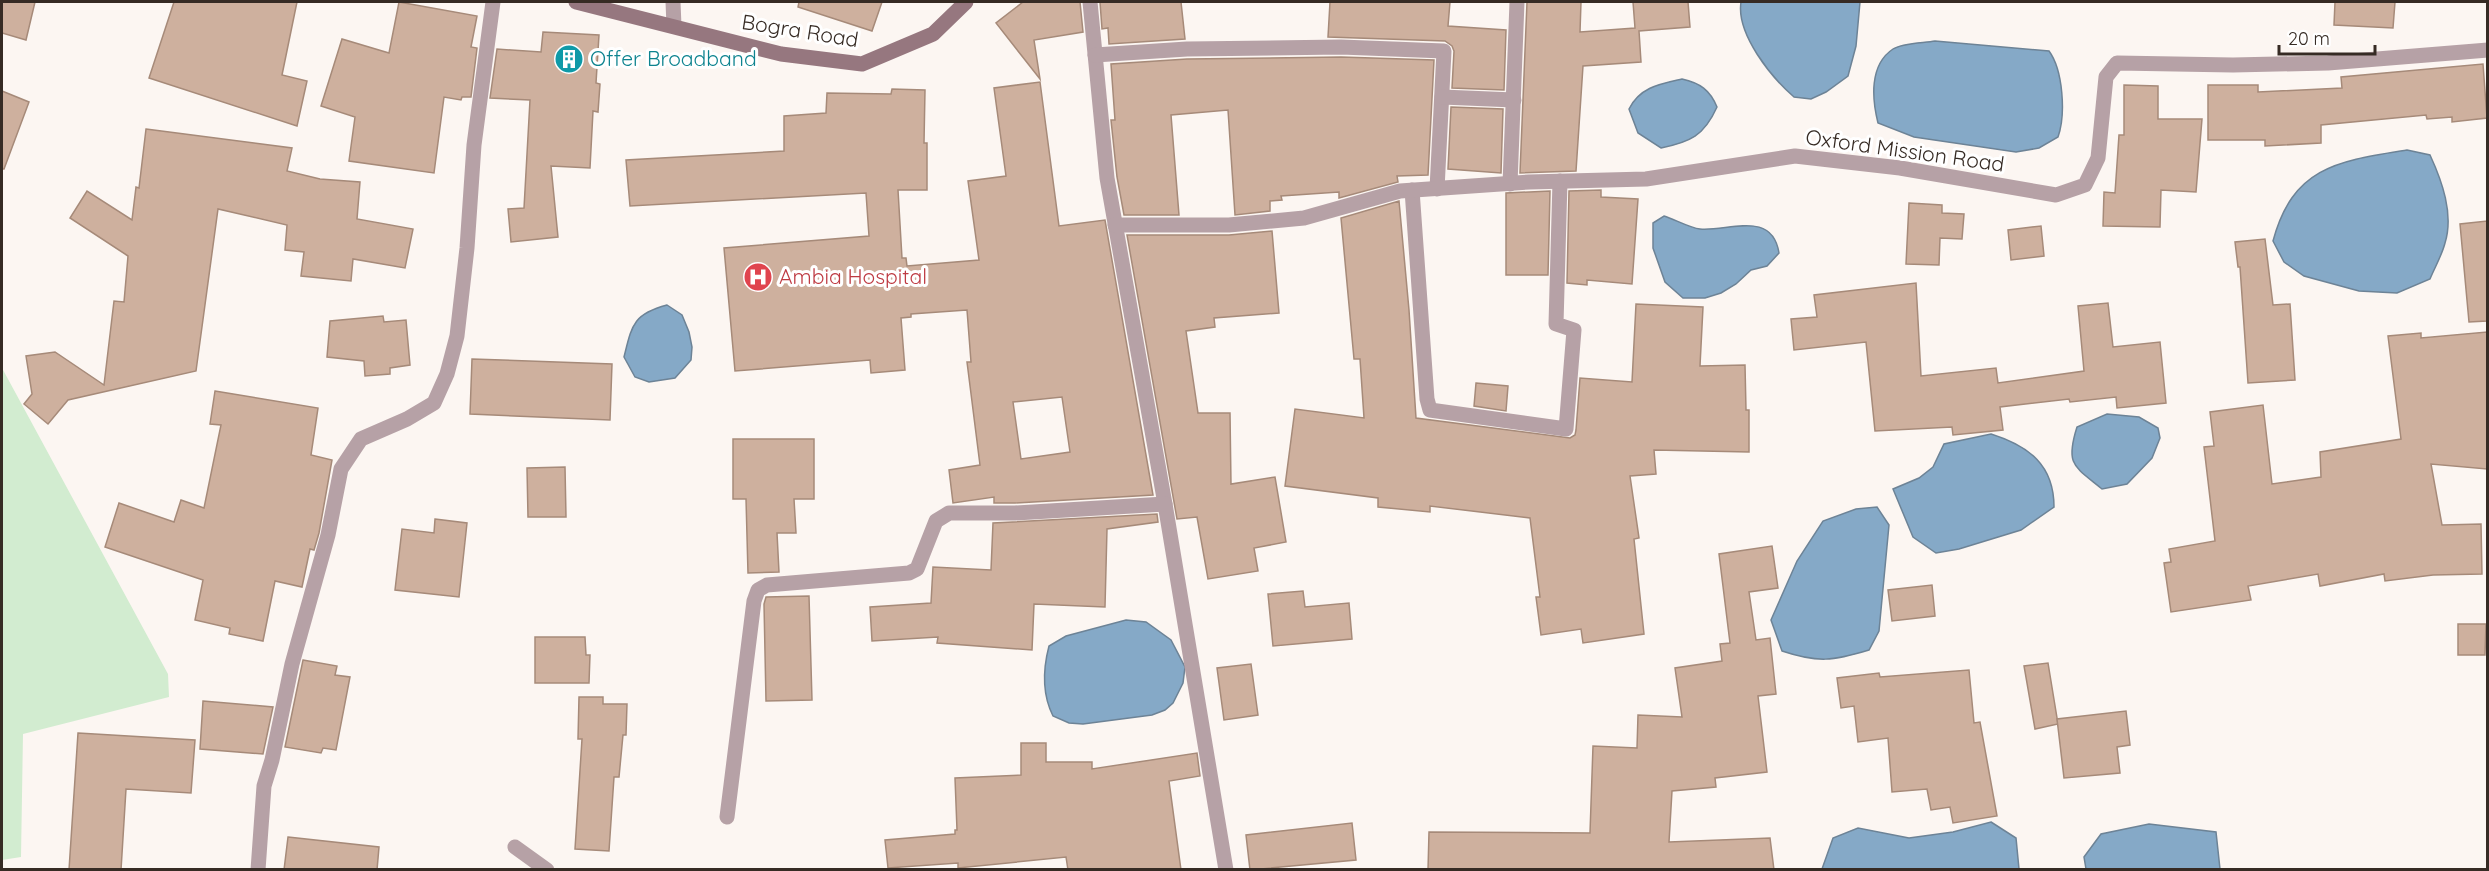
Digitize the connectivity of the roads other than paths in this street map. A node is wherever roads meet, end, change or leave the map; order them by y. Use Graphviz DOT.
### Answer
graph roads {
  1 [pos="493,2"];
  2 [pos="576,2"];
  3 [pos="674,2"];
  4 [pos="966,2"];
  5 [pos="1090,2"];
  6 [pos="1517,2"];
  7 [pos="674,26"];
  8 [pos="2487,50"];
  9 [pos="1095,55"];
  10 [pos="1442,97"];
  11 [pos="1514,100"];
  12 [pos="1560,181"];
  13 [pos="1510,184"];
  14 [pos="1437,189"];
  15 [pos="1412,190"];
  16 [pos="1115,225"];
  17 [pos="1165,504"];
  18 [pos="727,817"];
  19 [pos="515,847"];
  20 [pos="258,870"];
  21 [pos="548,870"];
  22 [pos="1227,870"];
  1 -- 20 [label="street"];
  2 -- 7 [label="main road, Bogra Road"];
  3 -- 7 [label="street"];
  4 -- 7 [label="main road, Bogra Road"];
  5 -- 9 [label="street"];
  6 -- 11 [label="street"];
  8 -- 12 [label="street, Oxford Mission Road"];
  9 -- 10 [label="street"];
  9 -- 16 [label="street"];
  10 -- 11 [label="street"];
  10 -- 14 [label="street"];
  11 -- 13 [label="street"];
  12 -- 13 [label="street, Oxford Mission Road"];
  12 -- 15 [label="street"];
  13 -- 14 [label="street, Oxford Mission Road"];
  14 -- 15 [label="street, Oxford Mission Road"];
  15 -- 16 [label="street, Oxford Mission Road"];
  16 -- 17 [label="street"];
  17 -- 18 [label="street"];
  17 -- 22 [label="street"];
  19 -- 21 [label="street"];
}
